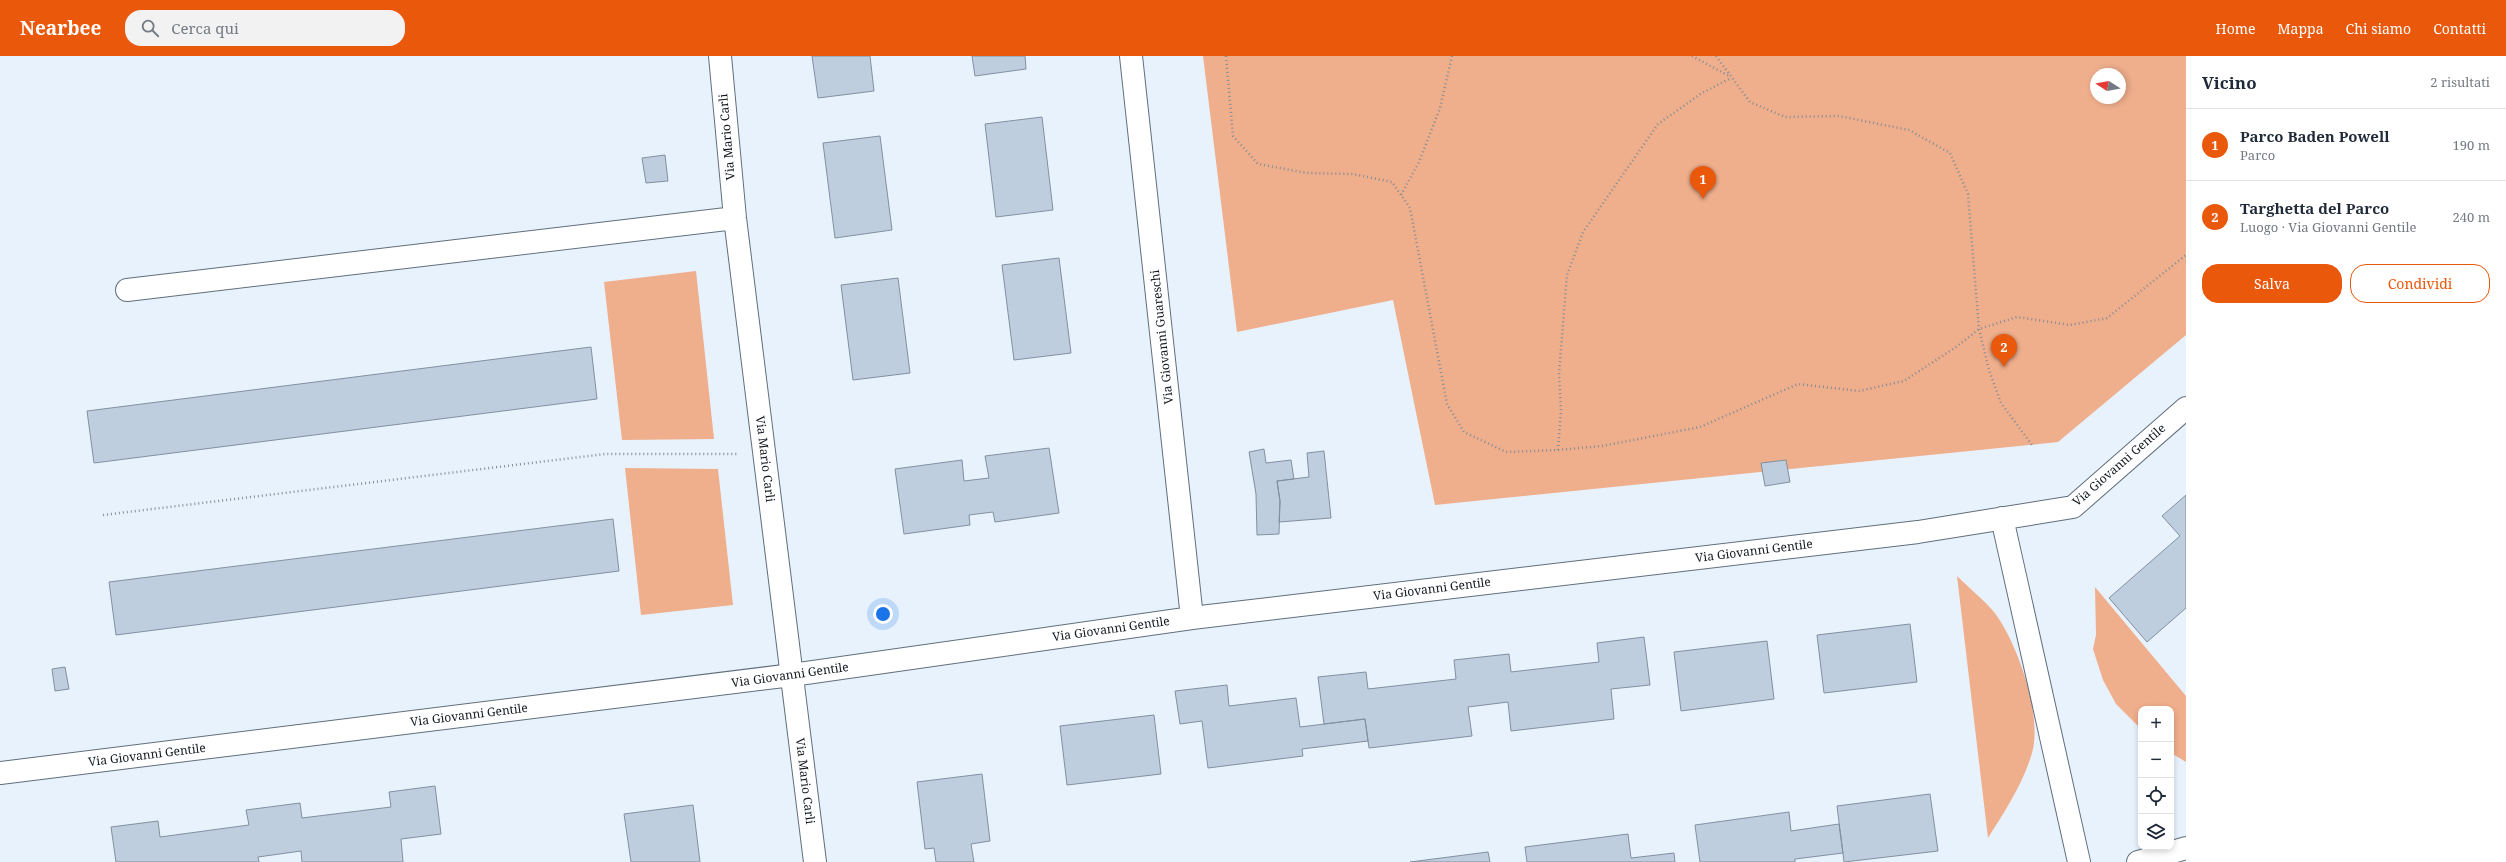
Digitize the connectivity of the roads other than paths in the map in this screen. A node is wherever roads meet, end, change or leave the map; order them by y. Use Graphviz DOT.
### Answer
graph roads {
  1 [pos="720,56"];
  2 [pos="1131,56"];
  3 [pos="735,218"];
  4 [pos="127,290"];
  5 [pos="2186,408"];
  6 [pos="2002,518"];
  7 [pos="1192,618"];
  8 [pos="792,675"];
  9 [pos="0,773"];
  10 [pos="2186,848"];
  11 [pos="815,862"];
  12 [pos="2079,862"];
  13 [pos="2138,862"];
  1 -- 3 [label="street, Via Mario Carli"];
  2 -- 7 [label="street, Via Giovanni Guareschi"];
  3 -- 4 [label="street"];
  3 -- 8 [label="street, Via Mario Carli"];
  5 -- 6 [label="street, Via Giovanni Gentile"];
  6 -- 7 [label="street, Via Giovanni Gentile"];
  6 -- 12 [label="street"];
  7 -- 8 [label="street, Via Giovanni Gentile"];
  8 -- 9 [label="street, Via Giovanni Gentile"];
  8 -- 11 [label="street, Via Mario Carli"];
  10 -- 13 [label="street"];
}
